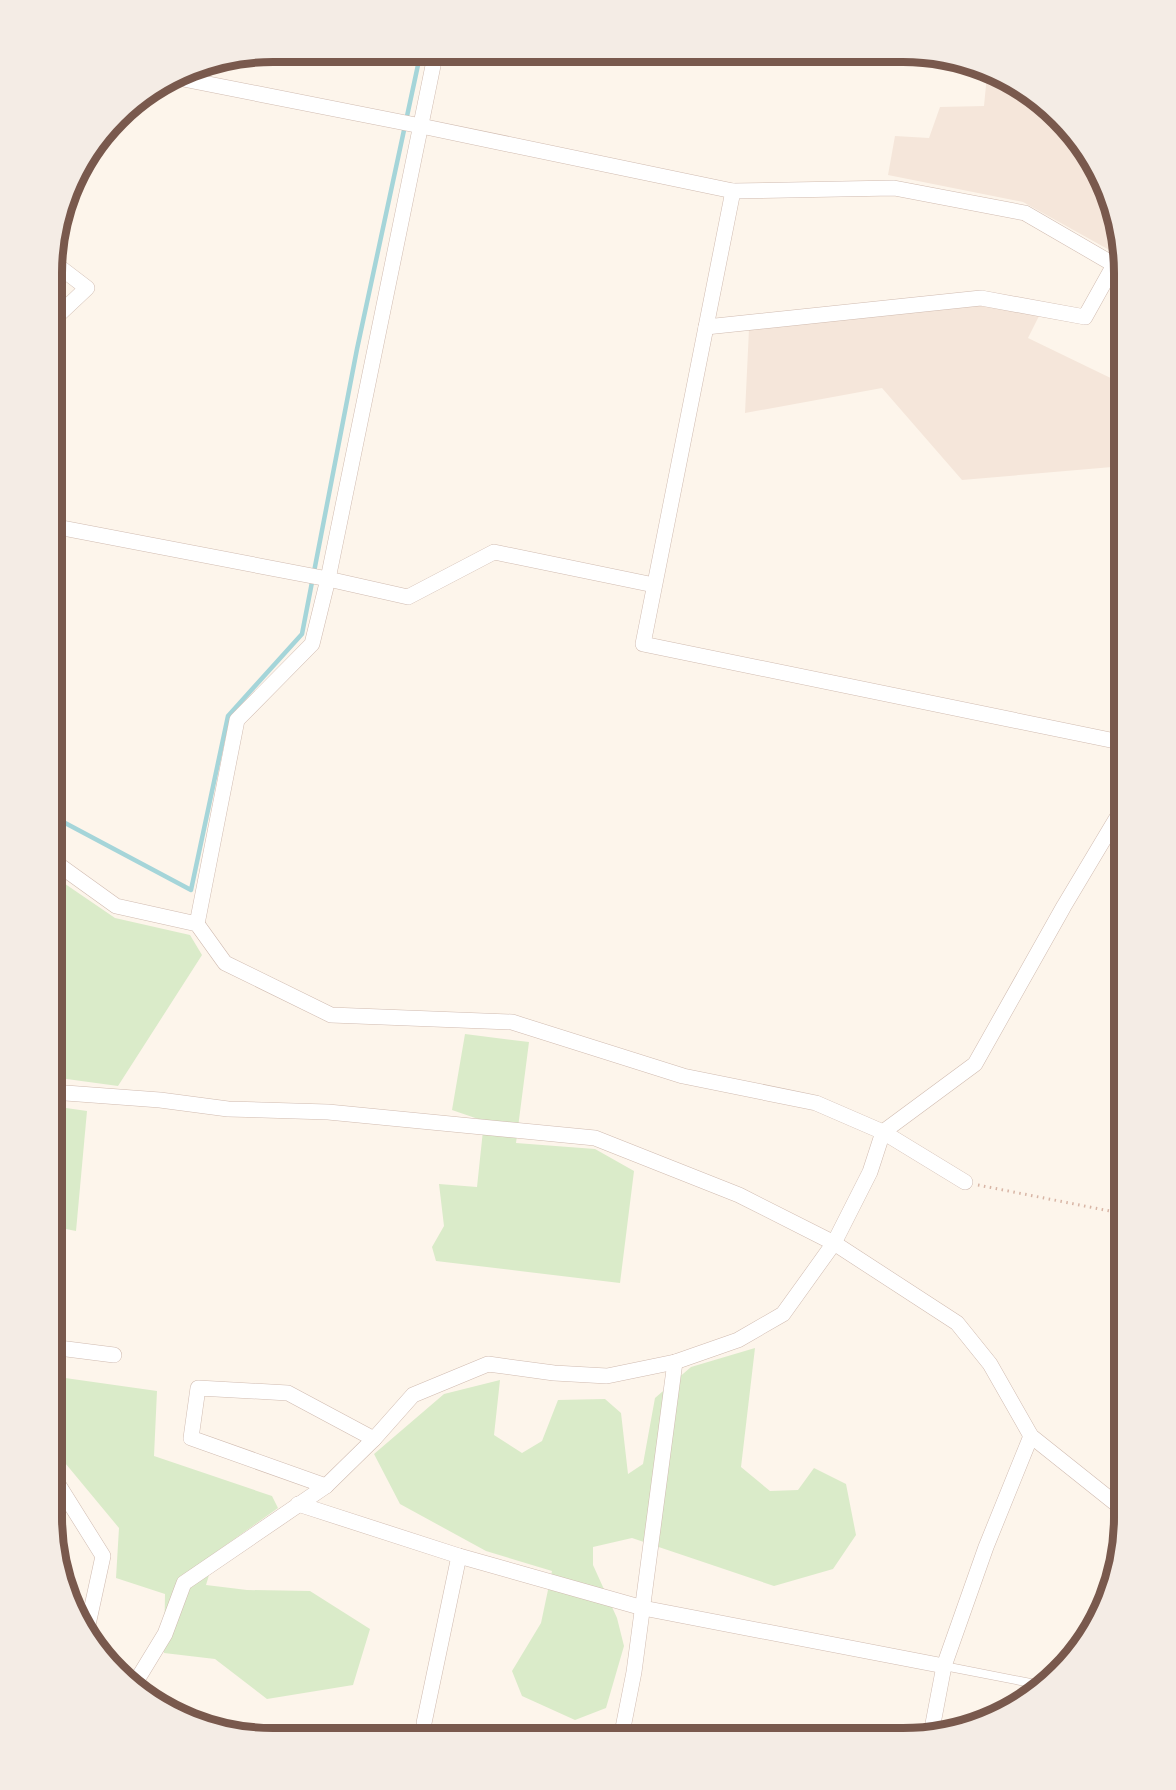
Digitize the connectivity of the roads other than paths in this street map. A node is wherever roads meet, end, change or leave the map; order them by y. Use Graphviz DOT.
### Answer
graph roads {
  1 [pos="434,62"];
  2 [pos="187,80"];
  3 [pos="421,126"];
  4 [pos="733,192"];
  5 [pos="1114,265"];
  6 [pos="62,269"];
  7 [pos="1114,275"];
  8 [pos="62,312"];
  9 [pos="706,327"];
  10 [pos="62,528"];
  11 [pos="328,579"];
  12 [pos="654,585"];
  13 [pos="1114,740"];
  14 [pos="1114,822"];
  15 [pos="62,867"];
  16 [pos="197,924"];
  17 [pos="62,1093"];
  18 [pos="883,1132"];
  19 [pos="965,1182"];
  20 [pos="834,1243"];
  21 [pos="62,1348"];
  22 [pos="114,1355"];
  23 [pos="675,1362"];
  24 [pos="1031,1436"];
  25 [pos="374,1439"];
  26 [pos="326,1486"];
  27 [pos="62,1491"];
  28 [pos="1114,1501"];
  29 [pos="298,1504"];
  30 [pos="459,1556"];
  31 [pos="643,1608"];
  32 [pos="89,1621"];
  33 [pos="944,1666"];
  34 [pos="136,1678"];
  35 [pos="1034,1684"];
  36 [pos="424,1723"];
  37 [pos="932,1727"];
  38 [pos="623,1728"];
  1 -- 3 [label="street"];
  2 -- 3 [label="street"];
  3 -- 4 [label="street"];
  3 -- 11 [label="street"];
  4 -- 5 [label="street"];
  4 -- 9 [label="street"];
  6 -- 8 [label="street"];
  7 -- 9 [label="street"];
  9 -- 12 [label="street"];
  10 -- 11 [label="street"];
  11 -- 12 [label="street"];
  11 -- 16 [label="street"];
  12 -- 13 [label="street"];
  14 -- 18 [label="street"];
  15 -- 16 [label="street"];
  16 -- 18 [label="street"];
  17 -- 20 [label="street"];
  18 -- 19 [label="street"];
  18 -- 20 [label="street"];
  20 -- 23 [label="street"];
  20 -- 24 [label="street"];
  21 -- 22 [label="street"];
  23 -- 25 [label="street"];
  23 -- 31 [label="street"];
  24 -- 28 [label="street"];
  24 -- 33 [label="street"];
  25 -- 26 [label="street"];
  25 -- 26 [label="street"];
  26 -- 29 [label="street"];
  27 -- 32 [label="street"];
  29 -- 30 [label="street"];
  29 -- 34 [label="street"];
  30 -- 31 [label="street"];
  30 -- 36 [label="street"];
  31 -- 33 [label="street"];
  31 -- 38 [label="street"];
  33 -- 35 [label="lane"];
  33 -- 37 [label="street"];
}
